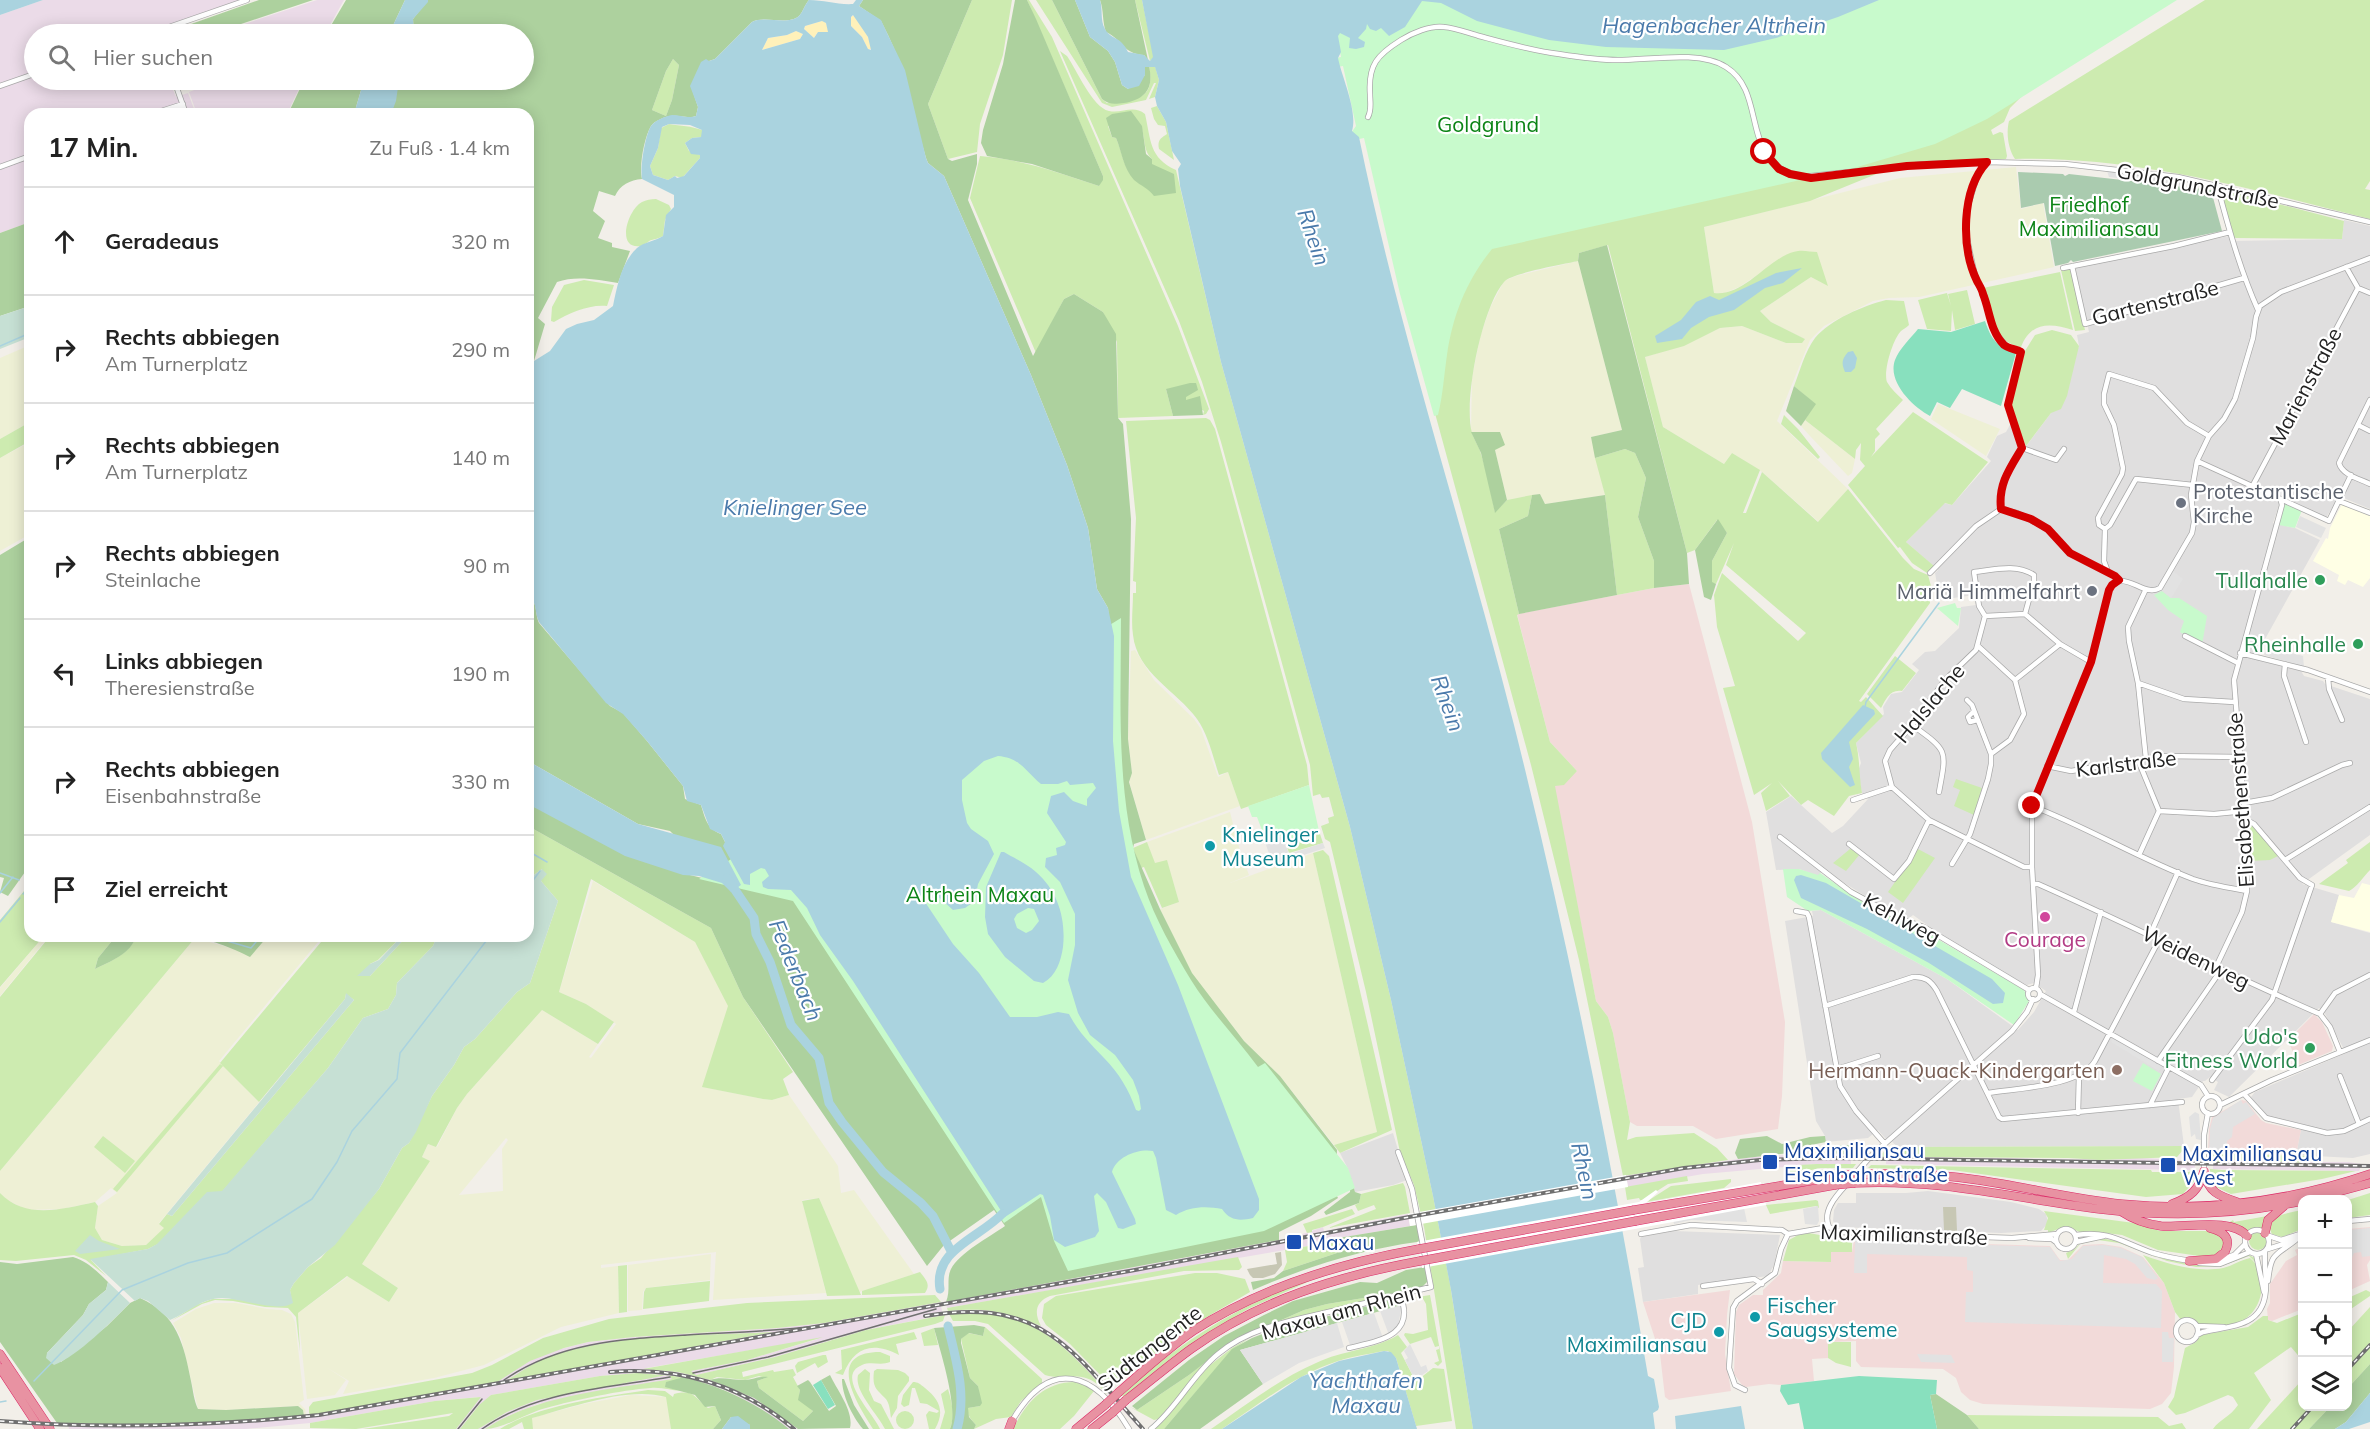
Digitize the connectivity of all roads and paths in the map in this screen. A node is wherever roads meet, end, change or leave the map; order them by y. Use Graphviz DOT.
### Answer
graph roads {
  1 [pos="247,0"];
  2 [pos="182,24"];
  3 [pos="24,78"];
  4 [pos="0,86"];
  5 [pos="178,90"];
  6 [pos="183,104"];
  7 [pos="171,108"];
  8 [pos="184,108"];
  9 [pos="1368,117"];
  10 [pos="24,158"];
  11 [pos="1987,162"];
  12 [pos="0,167"];
  13 [pos="2220,186"];
  14 [pos="2370,222"];
  15 [pos="2230,232"];
  16 [pos="2370,258"];
  17 [pos="2072,266"];
  18 [pos="2346,267"];
  19 [pos="2063,268"];
  20 [pos="2244,278"];
  21 [pos="2358,288"];
  22 [pos="2370,293"];
  23 [pos="2258,310"];
  24 [pos="2370,400"];
  25 [pos="2358,425"];
  26 [pos="2370,431"];
  27 [pos="2209,436"];
  28 [pos="2022,448"];
  29 [pos="2064,449"];
  30 [pos="2197,461"];
  31 [pos="2351,475"];
  32 [pos="2370,484"];
  33 [pos="2193,485"];
  34 [pos="2253,485"];
  35 [pos="2281,501"];
  36 [pos="2339,501"];
  37 [pos="2001,509"];
  38 [pos="2370,513"];
  39 [pos="2105,529"];
  40 [pos="2108,572"];
  41 [pos="1930,573"];
  42 [pos="2119,580"];
  43 [pos="2146,589"];
  44 [pos="2025,614"];
  45 [pos="1985,616"];
  46 [pos="2185,636"];
  47 [pos="2060,644"];
  48 [pos="1978,645"];
  49 [pos="2240,653"];
  50 [pos="2091,662"];
  51 [pos="2238,663"];
  52 [pos="2285,664"];
  53 [pos="2328,678"];
  54 [pos="2015,680"];
  55 [pos="2138,683"];
  56 [pos="2370,692"];
  57 [pos="1967,700"];
  58 [pos="2234,702"];
  59 [pos="2342,720"];
  60 [pos="1912,725"];
  61 [pos="2306,742"];
  62 [pos="1991,754"];
  63 [pos="2241,757"];
  64 [pos="2146,759"];
  65 [pos="2138,760"];
  66 [pos="2350,763"];
  67 [pos="2047,766"];
  68 [pos="1892,786"];
  69 [pos="1939,792"];
  70 [pos="1853,800"];
  71 [pos="2244,803"];
  72 [pos="2032,806"];
  73 [pos="2370,807"];
  74 [pos="2159,811"];
  75 [pos="2245,811"];
  76 [pos="2245,819"];
  77 [pos="1929,820"];
  78 [pos="1780,837"];
  79 [pos="1968,839"];
  80 [pos="1849,844"];
  81 [pos="2139,855"];
  82 [pos="2285,860"];
  83 [pos="1952,864"];
  84 [pos="2032,867"];
  85 [pos="2178,872"];
  86 [pos="2033,884"];
  87 [pos="2247,891"];
  88 [pos="1796,911"];
  89 [pos="2101,912"];
  90 [pos="2150,935"];
  91 [pos="2159,940"];
  92 [pos="2216,967"];
  93 [pos="2222,970"];
  94 [pos="2370,975"];
  95 [pos="2036,988"];
  96 [pos="2029,990"];
  97 [pos="2040,994"];
  98 [pos="2274,994"];
  99 [pos="2033,999"];
  100 [pos="1825,1006"];
  101 [pos="2074,1012"];
  102 [pos="2320,1014"];
  103 [pos="2110,1032"];
  104 [pos="2370,1040"];
  105 [pos="2340,1052"];
  106 [pos="1878,1056"];
  107 [pos="2158,1061"];
  108 [pos="1973,1064"];
  109 [pos="1837,1069"];
  110 [pos="2168,1069"];
  111 [pos="2079,1075"];
  112 [pos="2340,1076"];
  113 [pos="2212,1080"];
  114 [pos="1988,1093"];
  115 [pos="2244,1094"];
  116 [pos="2208,1096"];
  117 [pos="2182,1102"];
  118 [pos="2150,1105"];
  119 [pos="2220,1105"];
  120 [pos="2078,1113"];
  121 [pos="2208,1113"];
  122 [pos="2370,1119"];
  123 [pos="2360,1124"];
  124 [pos="1885,1144"];
  125 [pos="1398,1152"];
  126 [pos="2204,1171"];
  127 [pos="2370,1174"];
  128 [pos="2370,1183"];
  129 [pos="2326,1195"];
  130 [pos="2298,1202"];
  131 [pos="2241,1203"];
  132 [pos="2287,1204"];
  133 [pos="2168,1206"];
  134 [pos="2120,1211"];
  135 [pos="2370,1219"];
  136 [pos="2352,1221"];
  137 [pos="2203,1226"];
  138 [pos="1829,1227"];
  139 [pos="1641,1234"];
  140 [pos="1788,1234"];
  141 [pos="2057,1234"];
  142 [pos="2267,1234"];
  143 [pos="2076,1235"];
  144 [pos="2106,1235"];
  145 [pos="2298,1235"];
  146 [pos="2024,1238"];
  147 [pos="2246,1240"];
  148 [pos="2296,1240"];
  149 [pos="2056,1242"];
  150 [pos="2076,1242"];
  151 [pos="2266,1250"];
  152 [pos="2253,1253"];
  153 [pos="2189,1261"];
  154 [pos="2202,1263"];
  155 [pos="1762,1284"];
  156 [pos="1703,1286"];
  157 [pos="2266,1287"];
  158 [pos="1400,1295"];
  159 [pos="2265,1295"];
  160 [pos="2197,1326"];
  161 [pos="2226,1328"];
  162 [pos="2197,1335"];
  163 [pos="1349,1348"];
  164 [pos="0,1354"];
  165 [pos="0,1368"];
  166 [pos="1745,1390"];
  167 [pos="1010,1426"];
  168 [pos="40,1429"];
  169 [pos="50,1429"];
  170 [pos="1076,1429"];
  171 [pos="1092,1429"];
  172 [pos="1130,1429"];
  173 [pos="1151,1429"];
  1 -- 2 [label="street"];
  3 -- 4 [label="street"];
  5 -- 6 [label="street"];
  6 -- 7 [label="street"];
  6 -- 8 [label="street"];
  9 -- 11 [label="street, Goldgrundstraße"];
  10 -- 12 [label="street"];
  11 -- 13 [label="street, Goldgrundstraße"];
  11 -- 28 [label="street"];
  13 -- 14 [label="street, Goldgrundstraße"];
  13 -- 15 [label="street"];
  15 -- 17 [label="street"];
  15 -- 20 [label="street"];
  16 -- 18 [label="street"];
  17 -- 19 [label="street"];
  17 -- 20 [label="street, Gartenstraße"];
  18 -- 21 [label="street"];
  18 -- 23 [label="street"];
  20 -- 23 [label="street"];
  21 -- 22 [label="street"];
  21 -- 34 [label="street, Marienstraße"];
  23 -- 27 [label="street"];
  24 -- 25 [label="street"];
  25 -- 26 [label="street"];
  25 -- 31 [label="street"];
  27 -- 30 [label="street"];
  27 -- 39 [label="street"];
  28 -- 29 [label="street"];
  28 -- 37 [label="street"];
  30 -- 33 [label="street"];
  30 -- 34 [label="street"];
  31 -- 32 [label="street"];
  31 -- 36 [label="street"];
  33 -- 39 [label="street"];
  33 -- 43 [label="street"];
  34 -- 35 [label="street"];
  35 -- 36 [label="street"];
  35 -- 49 [label="street, Elisabethenstraße"];
  36 -- 38 [label="street"];
  37 -- 40 [label="street"];
  37 -- 41 [label="street"];
  39 -- 40 [label="street"];
  40 -- 42 [label="street"];
  42 -- 43 [label="street"];
  42 -- 50 [label="street"];
  43 -- 55 [label="street"];
  44 -- 45 [label="street"];
  44 -- 45 [label="street"];
  44 -- 47 [label="street"];
  45 -- 48 [label="street, Halslache"];
  46 -- 51 [label="street"];
  47 -- 50 [label="street"];
  47 -- 54 [label="street"];
  48 -- 54 [label="street"];
  48 -- 60 [label="street, Halslache"];
  49 -- 51 [label="street, Elisabethenstraße"];
  49 -- 52 [label="street"];
  50 -- 67 [label="street"];
  51 -- 58 [label="street, Elisabethenstraße"];
  52 -- 53 [label="street"];
  52 -- 61 [label="street"];
  53 -- 56 [label="street"];
  53 -- 59 [label="street"];
  54 -- 62 [label="street"];
  55 -- 58 [label="street"];
  55 -- 64 [label="street"];
  57 -- 62 [label="street"];
  58 -- 63 [label="street, Elisabethenstraße"];
  60 -- 68 [label="street, Halslache"];
  60 -- 69 [label="street"];
  62 -- 79 [label="street"];
  63 -- 64 [label="street, Karlstraße"];
  63 -- 71 [label="street, Elisabethenstraße"];
  64 -- 65 [label="street, Karlstraße"];
  65 -- 67 [label="street, Karlstraße"];
  65 -- 74 [label="street"];
  66 -- 71 [label="street"];
  67 -- 72 [label="street"];
  68 -- 70 [label="street"];
  68 -- 77 [label="street"];
  71 -- 75 [label="street, Elisabethenstraße"];
  72 -- 81 [label="street"];
  72 -- 84 [label="street"];
  73 -- 82 [label="street"];
  74 -- 75 [label="street"];
  74 -- 81 [label="street"];
  75 -- 76 [label="street, Elisabethenstraße"];
  76 -- 82 [label="street"];
  76 -- 87 [label="street, Elisabethenstraße"];
  77 -- 79 [label="street"];
  77 -- 80 [label="street"];
  78 -- 96 [label="street, Kehlweg"];
  79 -- 83 [label="street"];
  79 -- 84 [label="street"];
  81 -- 85 [label="street"];
  82 -- 98 [label="street"];
  84 -- 86 [label="street"];
  85 -- 87 [label="street"];
  85 -- 90 [label="street"];
  86 -- 89 [label="street, Weidenweg"];
  86 -- 95 [label="street"];
  87 -- 92 [label="street, Elisabethenstraße"];
  88 -- 100 [label="street"];
  89 -- 90 [label="street, Weidenweg"];
  89 -- 101 [label="street"];
  90 -- 91 [label="street, Weidenweg"];
  91 -- 92 [label="street, Weidenweg"];
  91 -- 103 [label="street"];
  92 -- 93 [label="street, Weidenweg"];
  93 -- 98 [label="street, Weidenweg"];
  93 -- 107 [label="street"];
  94 -- 102 [label="street"];
  95 -- 96 [label="street"];
  95 -- 97 [label="street"];
  96 -- 99 [label="street"];
  97 -- 99 [label="street"];
  97 -- 101 [label="street"];
  98 -- 102 [label="street, Weidenweg"];
  98 -- 113 [label="street"];
  99 -- 108 [label="street"];
  100 -- 108 [label="street"];
  100 -- 109 [label="street"];
  101 -- 103 [label="street"];
  102 -- 105 [label="street"];
  103 -- 107 [label="street"];
  103 -- 111 [label="street"];
  104 -- 105 [label="street"];
  105 -- 115 [label="street"];
  106 -- 109 [label="street"];
  107 -- 110 [label="street"];
  108 -- 114 [label="street"];
  108 -- 124 [label="street"];
  109 -- 124 [label="street"];
  110 -- 116 [label="street"];
  110 -- 118 [label="street"];
  111 -- 114 [label="street"];
  111 -- 120 [label="street"];
  112 -- 123 [label="street"];
  114 -- 120 [label="street"];
  115 -- 119 [label="street"];
  115 -- 123 [label="street"];
  116 -- 119 [label="street"];
  116 -- 121 [label="street"];
  117 -- 118 [label="street"];
  118 -- 120 [label="street"];
  119 -- 121 [label="street"];
  121 -- 126 [label="street"];
  122 -- 123 [label="street"];
  124 -- 138 [label="street"];
  125 -- 158 [label="street, Maxau am Rhein"];
  126 -- 131 [label="highway"];
  126 -- 133 [label="highway"];
  127 -- 131 [label="highway, Südtangente"];
  128 -- 129 [label="highway"];
  130 -- 132 [label="highway"];
  131 -- 133 [label="highway, Südtangente"];
  132 -- 134 [label="highway"];
  132 -- 142 [label="highway"];
  133 -- 170 [label="highway, Südtangente, bridge"];
  134 -- 137 [label="highway"];
  134 -- 171 [label="highway, Südtangente, bridge"];
  135 -- 136 [label="street"];
  137 -- 147 [label="highway"];
  137 -- 153 [label="highway"];
  138 -- 140 [label="street, Maximilianstraße"];
  138 -- 146 [label="street, Maximilianstraße"];
  139 -- 140 [label="street, Maximilianstraße"];
  140 -- 155 [label="street"];
  141 -- 143 [label="street"];
  141 -- 146 [label="street, Maximilianstraße"];
  141 -- 149 [label="street"];
  142 -- 145 [label="street"];
  142 -- 147 [label="street"];
  142 -- 151 [label="street"];
  143 -- 144 [label="street"];
  143 -- 150 [label="street"];
  144 -- 150 [label="street"];
  144 -- 153 [label="street"];
  146 -- 149 [label="street, Maximilianstraße"];
  147 -- 152 [label="street"];
  147 -- 154 [label="street"];
  148 -- 151 [label="street"];
  148 -- 157 [label="street"];
  149 -- 150 [label="street"];
  151 -- 152 [label="street"];
  151 -- 157 [label="street"];
  152 -- 154 [label="street"];
  152 -- 159 [label="street"];
  153 -- 154 [label="street"];
  155 -- 156 [label="street"];
  155 -- 166 [label="street"];
  157 -- 159 [label="street"];
  158 -- 163 [label="street"];
  158 -- 173 [label="street, Maxau am Rhein"];
  159 -- 161 [label="street"];
  160 -- 161 [label="street"];
  160 -- 162 [label="street"];
  160 -- 162 [label="street"];
  161 -- 162 [label="street"];
  164 -- 169 [label="highway"];
  165 -- 168 [label="highway"];
  167 -- 172 [label="street"];
}
